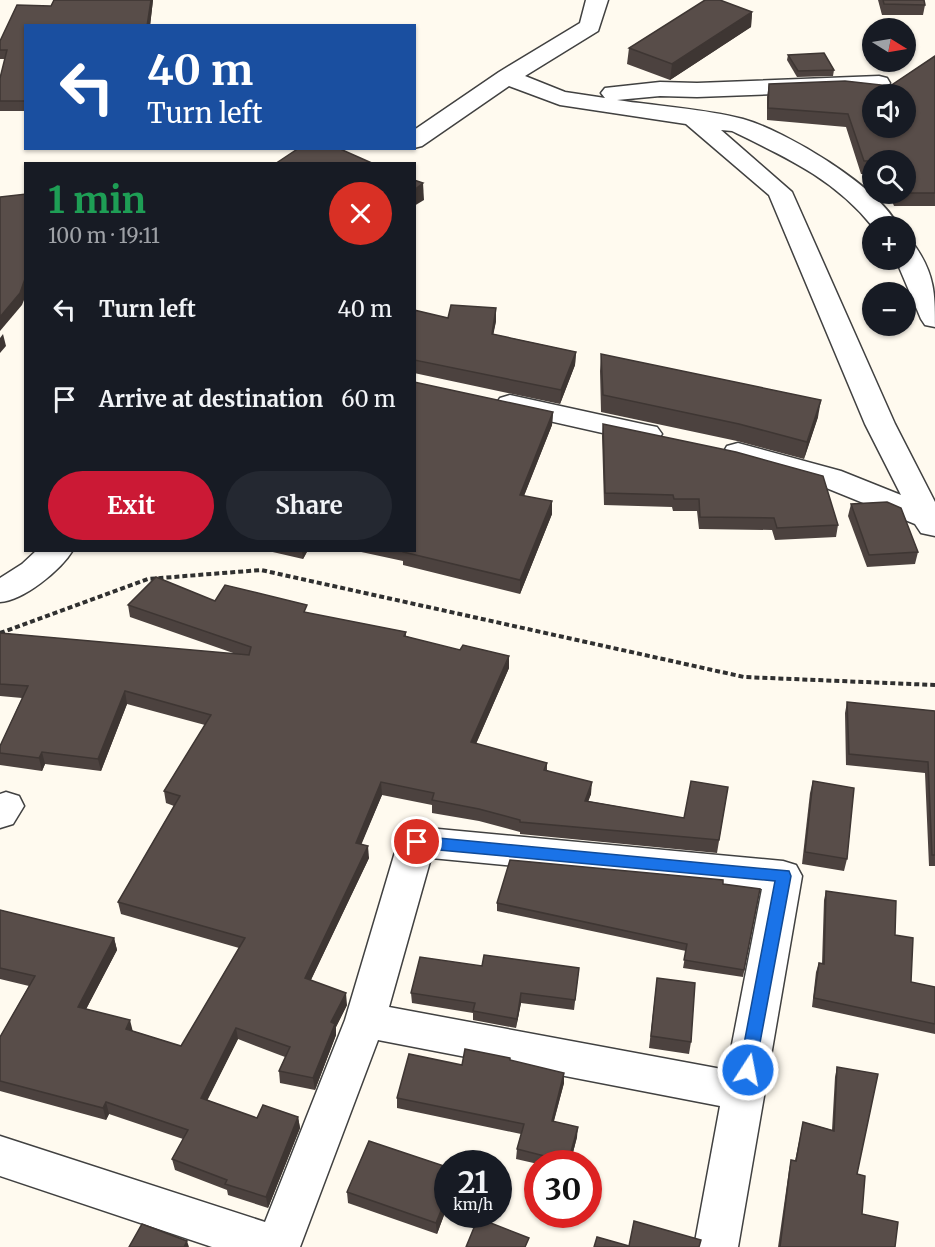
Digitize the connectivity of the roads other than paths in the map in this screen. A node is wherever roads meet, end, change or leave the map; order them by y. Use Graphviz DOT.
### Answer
graph roads {
  1 [pos="597,0"];
  2 [pos="507,77"];
  3 [pos="879,83"];
  4 [pos="560,98"];
  5 [pos="693,118"];
  6 [pos="416,140"];
  7 [pos="878,216"];
  8 [pos="914,270"];
  9 [pos="935,319"];
  10 [pos="483,398"];
  11 [pos="678,440"];
  12 [pos="713,448"];
  13 [pos="931,524"];
  14 [pos="55,552"];
  15 [pos="0,591"];
  16 [pos="365,1020"];
  17 [pos="744,1092"];
  18 [pos="0,1156"];
  19 [pos="277,1247"];
  20 [pos="716,1247"];
  1 -- 2 [label="street"];
  2 -- 4 [label="street"];
  2 -- 6 [label="street"];
  3 -- 4 [label="street"];
  4 -- 5 [label="street"];
  5 -- 7 [label="street"];
  5 -- 13 [label="street"];
  8 -- 9 [label="street"];
  10 -- 11 [label="street"];
  12 -- 13 [label="street"];
  14 -- 15 [label="street"];
  16 -- 17 [label="street"];
  16 -- 17 [label="street"];
  16 -- 19 [label="street"];
  17 -- 20 [label="street"];
  18 -- 19 [label="street"];
}
